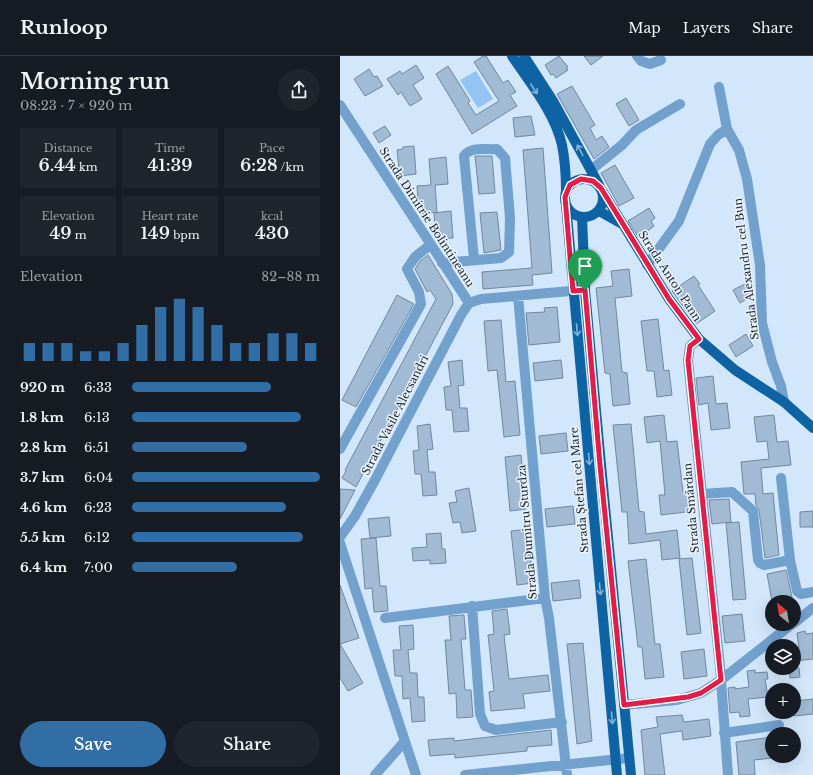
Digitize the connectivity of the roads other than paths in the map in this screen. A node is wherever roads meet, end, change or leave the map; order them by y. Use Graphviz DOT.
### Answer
graph roads {
  1 [pos="512,56"];
  2 [pos="524,56"];
  3 [pos="637,56"];
  4 [pos="661,60"];
  5 [pos="719,87"];
  6 [pos="680,104"];
  7 [pos="340,105"];
  8 [pos="728,129"];
  9 [pos="591,170"];
  10 [pos="601,188"];
  11 [pos="566,191"];
  12 [pos="566,204"];
  13 [pos="599,211"];
  14 [pos="582,217"];
  15 [pos="622,224"];
  16 [pos="430,245"];
  17 [pos="474,259"];
  18 [pos="442,262"];
  19 [pos="647,264"];
  20 [pos="585,290"];
  21 [pos="573,291"];
  22 [pos="518,296"];
  23 [pos="469,303"];
  24 [pos="699,339"];
  25 [pos="784,402"];
  26 [pos="813,428"];
  27 [pos="340,449"];
  28 [pos="780,478"];
  29 [pos="702,494"];
  30 [pos="340,537"];
  31 [pos="340,543"];
  32 [pos="790,560"];
  33 [pos="813,592"];
  34 [pos="545,598"];
  35 [pos="472,606"];
  36 [pos="813,608"];
  37 [pos="801,617"];
  38 [pos="385,618"];
  39 [pos="783,631"];
  40 [pos="721,680"];
  41 [pos="624,705"];
  42 [pos="562,722"];
  43 [pos="779,725"];
  44 [pos="724,733"];
  45 [pos="405,741"];
  46 [pos="630,758"];
  47 [pos="616,760"];
  48 [pos="566,764"];
  49 [pos="375,775"];
  50 [pos="416,775"];
  51 [pos="465,775"];
  52 [pos="566,775"];
  53 [pos="617,775"];
  54 [pos="631,775"];
  55 [pos="728,775"];
  1 -- 11 [label="main road, one-way"];
  9 -- 2 [label="main road, one-way"];
  3 -- 4 [label="street"];
  5 -- 8 [label="street, Strada Alexandru cel Bun"];
  6 -- 9 [label="street"];
  7 -- 16 [label="street, Strada Dimitrie Bolintineanu"];
  8 -- 19 [label="street"];
  8 -- 25 [label="street, Strada Alexandru cel Bun"];
  9 -- 10 [label="main road"];
  10 -- 11 [label="main road"];
  10 -- 13 [label="main road"];
  10 -- 15 [label="main road, Strada Anton Pann"];
  11 -- 12 [label="main road"];
  12 -- 14 [label="main road"];
  12 -- 21 [label="main road, Strada Ștefan cel Mare"];
  13 -- 14 [label="main road"];
  13 -- 15 [label="main road, Strada Anton Pann"];
  14 -- 20 [label="main road"];
  15 -- 19 [label="main road, Strada Anton Pann"];
  16 -- 18 [label="street, Strada Dimitrie Bolintineanu"];
  16 -- 27 [label="street"];
  17 -- 17 [label="street"];
  17 -- 18 [label="street"];
  18 -- 23 [label="street, Strada Dimitrie Bolintineanu"];
  19 -- 24 [label="main road, Strada Anton Pann"];
  20 -- 21 [label="street, Strada Dimitrie Bolintineanu"];
  20 -- 41 [label="main road"];
  21 -- 22 [label="street, Strada Dimitrie Bolintineanu"];
  21 -- 47 [label="main road, Strada Ștefan cel Mare, one-way"];
  22 -- 23 [label="street, Strada Dimitrie Bolintineanu"];
  22 -- 34 [label="street, Strada Dumitru Sturdza"];
  23 -- 30 [label="street, Strada Vasile Alecsandri"];
  24 -- 25 [label="main road, Strada Anton Pann"];
  24 -- 29 [label="street, Strada Smârdan"];
  25 -- 26 [label="main road, Strada Anton Pann"];
  28 -- 32 [label="street"];
  29 -- 32 [label="street"];
  29 -- 40 [label="street, Strada Smârdan"];
  31 -- 45 [label="street"];
  32 -- 33 [label="street"];
  34 -- 35 [label="street"];
  34 -- 42 [label="street, Strada Dumitru Sturdza"];
  35 -- 38 [label="street"];
  35 -- 42 [label="street"];
  36 -- 37 [label="street"];
  39 -- 40 [label="street"];
  40 -- 41 [label="street"];
  40 -- 44 [label="street, Strada Smârdan"];
  41 -- 46 [label="main road"];
  42 -- 48 [label="street, Strada Dumitru Sturdza"];
  43 -- 44 [label="street"];
  44 -- 55 [label="street, Strada Smârdan"];
  45 -- 49 [label="street"];
  45 -- 50 [label="street"];
  46 -- 47 [label="street"];
  46 -- 54 [label="main road"];
  47 -- 48 [label="street"];
  47 -- 53 [label="main road, Strada Ștefan cel Mare"];
  48 -- 51 [label="street"];
  48 -- 52 [label="street, Strada Dumitru Sturdza"];
}
